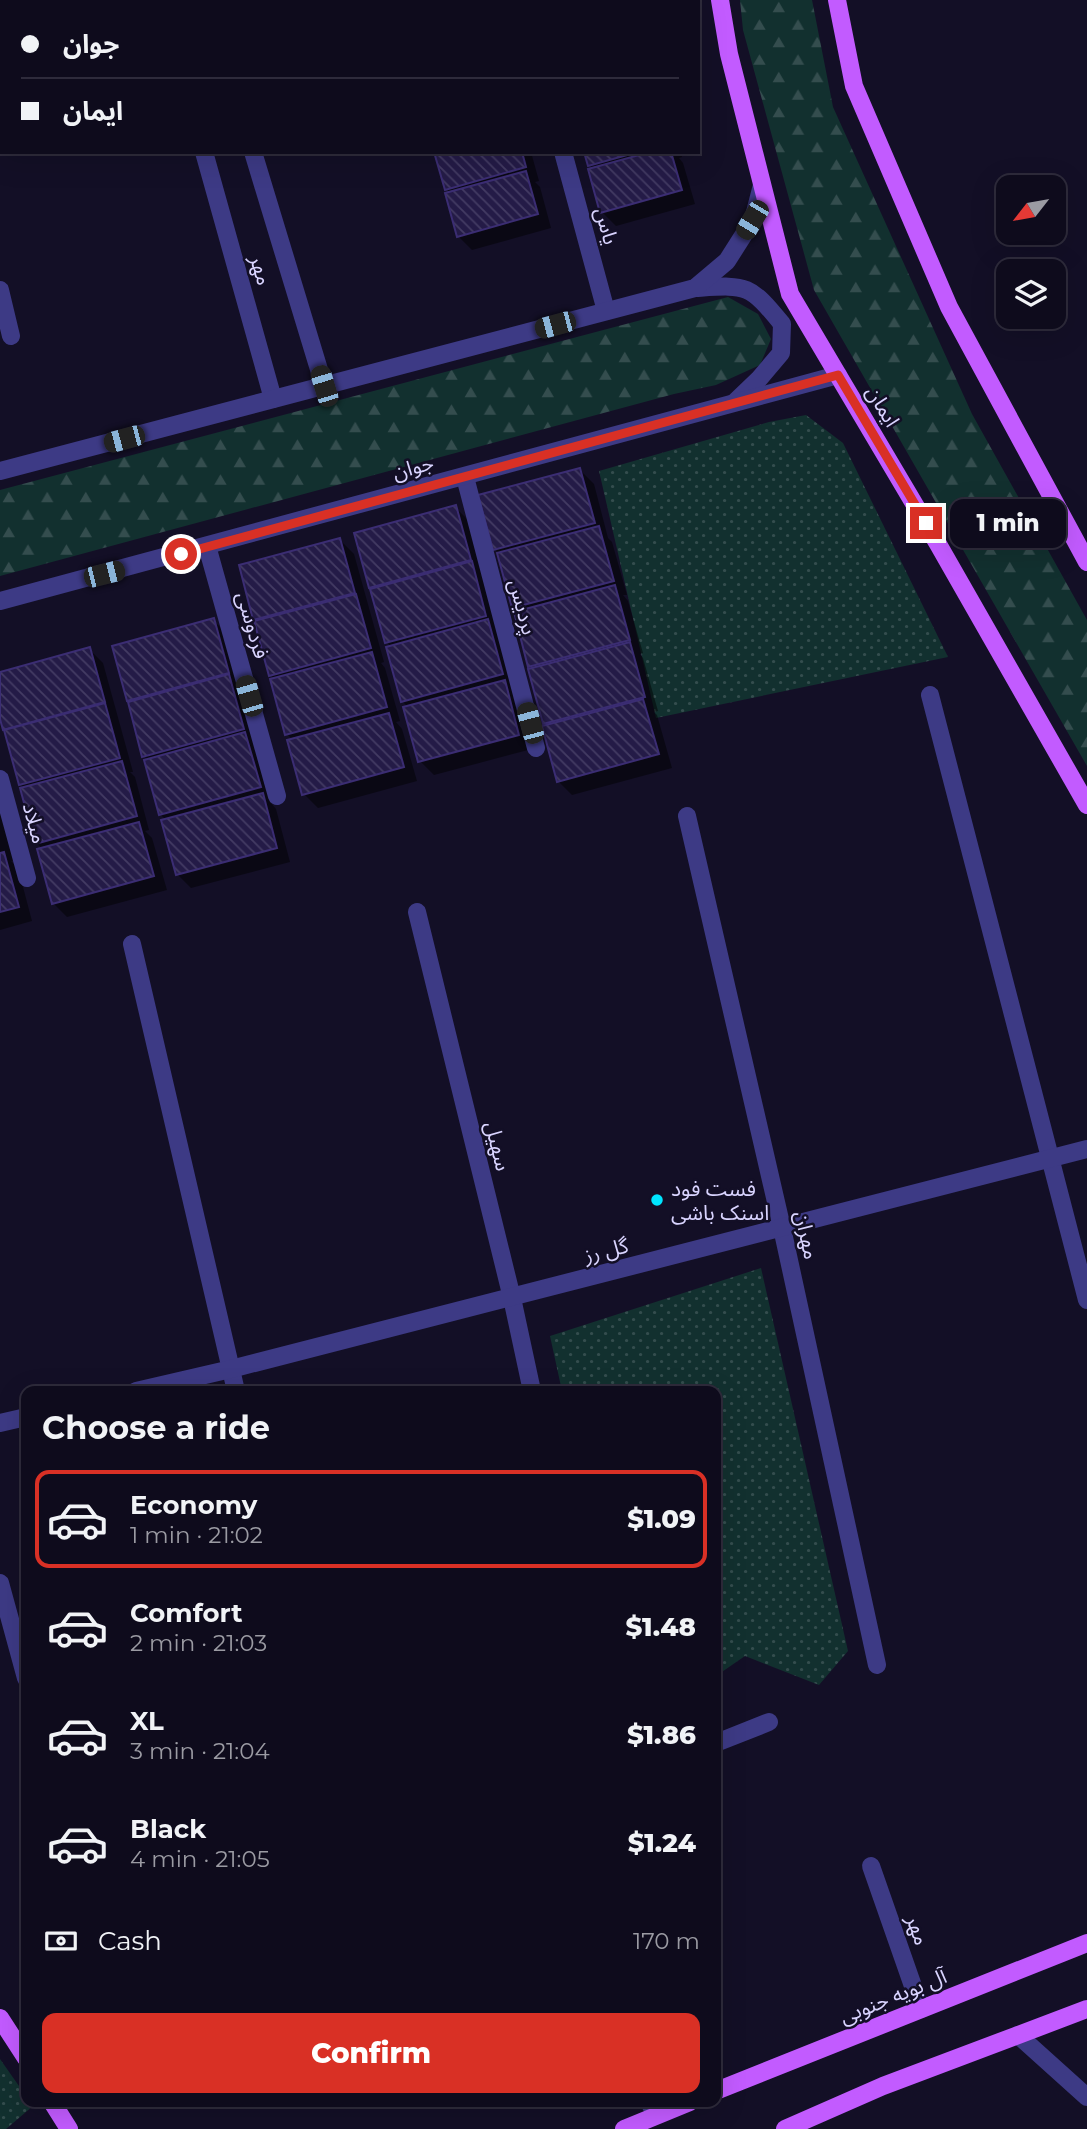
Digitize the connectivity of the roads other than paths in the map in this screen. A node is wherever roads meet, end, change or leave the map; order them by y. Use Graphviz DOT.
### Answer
graph roads {
  1 [pos="720,0"];
  2 [pos="837,0"];
  3 [pos="205,154"];
  4 [pos="254,154"];
  5 [pos="564,154"];
  6 [pos="762,185"];
  7 [pos="695,288"];
  8 [pos="0,290"];
  9 [pos="606,312"];
  10 [pos="11,336"];
  11 [pos="838,375"];
  12 [pos="324,386"];
  13 [pos="274,399"];
  14 [pos="733,404"];
  15 [pos="0,471"];
  16 [pos="465,477"];
  17 [pos="207,547"];
  18 [pos="1087,562"];
  19 [pos="0,601"];
  20 [pos="930,695"];
  21 [pos="536,748"];
  22 [pos="0,779"];
  23 [pos="277,796"];
  24 [pos="1087,805"];
  25 [pos="687,816"];
  26 [pos="27,878"];
  27 [pos="417,912"];
  28 [pos="132,944"];
  29 [pos="1087,1149"];
  30 [pos="1051,1158"];
  31 [pos="782,1228"];
  32 [pos="512,1298"];
  33 [pos="1087,1300"];
  34 [pos="231,1369"];
  35 [pos="158,1386"];
  36 [pos="235,1386"];
  37 [pos="531,1386"];
  38 [pos="21,1417"];
  39 [pos="0,1423"];
  40 [pos="0,1583"];
  41 [pos="21,1660"];
  42 [pos="877,1665"];
  43 [pos="769,1722"];
  44 [pos="721,1741"];
  45 [pos="871,1866"];
  46 [pos="1087,1943"];
  47 [pos="921,2009"];
  48 [pos="1087,2009"];
  49 [pos="0,2018"];
  50 [pos="1018,2035"];
  51 [pos="21,2046"];
  52 [pos="721,2089"];
  53 [pos="1087,2097"];
  54 [pos="55,2107"];
  55 [pos="652,2108"];
  56 [pos="69,2129"];
  57 [pos="624,2129"];
  58 [pos="785,2129"];
  1 -- 6 [label="main road, ایمان"];
  2 -- 18 [label="main road"];
  3 -- 13 [label="street, مهر"];
  4 -- 12 [label="street, مهر"];
  5 -- 9 [label="street, یاس"];
  6 -- 7 [label="street"];
  6 -- 11 [label="main road, ایمان"];
  7 -- 9 [label="street"];
  7 -- 14 [label="street"];
  8 -- 10 [label="street"];
  9 -- 12 [label="street"];
  11 -- 14 [label="street, جوان"];
  11 -- 24 [label="main road, ایمان"];
  12 -- 13 [label="street"];
  13 -- 15 [label="street"];
  14 -- 16 [label="street, جوان"];
  16 -- 17 [label="street, جوان"];
  16 -- 21 [label="street, پردیس"];
  17 -- 19 [label="street, جوان"];
  17 -- 23 [label="street, فردوسی"];
  20 -- 30 [label="street"];
  22 -- 26 [label="street, میلاد"];
  25 -- 31 [label="street, مهران"];
  27 -- 32 [label="street, سهیل"];
  28 -- 34 [label="street"];
  29 -- 30 [label="street, گل رز"];
  30 -- 31 [label="street, گل رز"];
  30 -- 33 [label="street"];
  31 -- 32 [label="street, گل رز"];
  31 -- 42 [label="street, مهران"];
  32 -- 34 [label="street, گل رز"];
  32 -- 37 [label="street, سهیل"];
  34 -- 35 [label="street, گل رز"];
  34 -- 36 [label="street"];
  38 -- 39 [label="street"];
  40 -- 41 [label="street"];
  43 -- 44 [label="street"];
  45 -- 47 [label="street, مهر"];
  46 -- 47 [label="main road, آل بویه جنوبی"];
  47 -- 52 [label="main road, آل بویه جنوبی"];
  48 -- 50 [label="main road"];
  49 -- 51 [label="main road"];
  50 -- 53 [label="street"];
  50 -- 58 [label="main road"];
  54 -- 56 [label="main road"];
  55 -- 57 [label="main road"];
}
